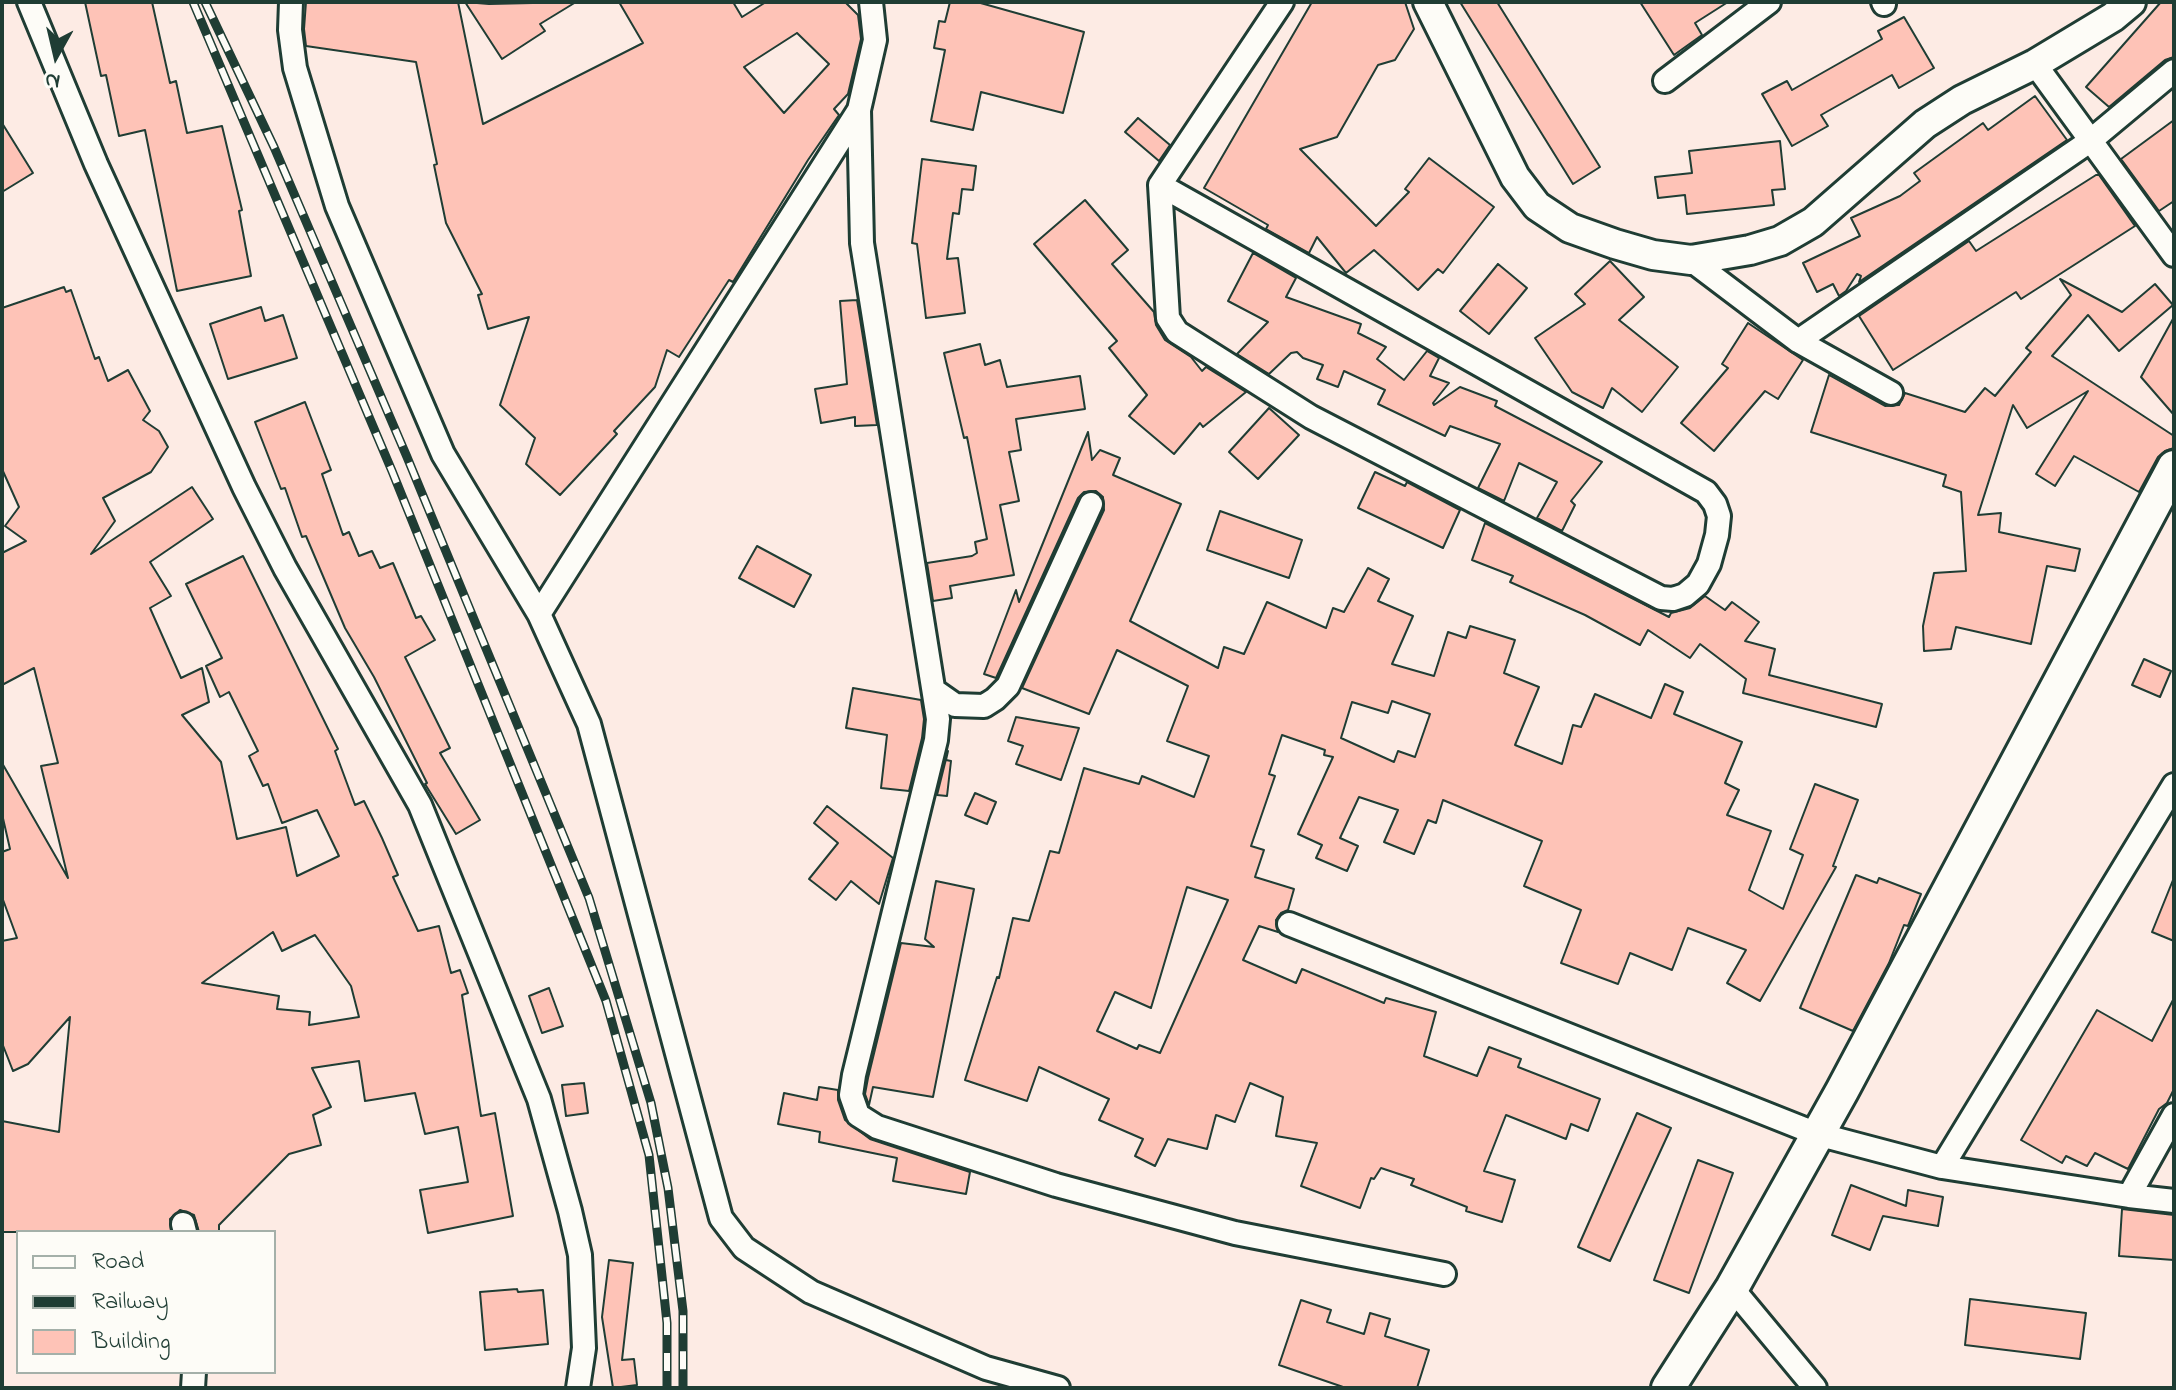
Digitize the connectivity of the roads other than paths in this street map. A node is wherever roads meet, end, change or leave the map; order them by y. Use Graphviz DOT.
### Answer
graph roads {
  1 [pos="29,2"];
  2 [pos="291,2"];
  3 [pos="871,2"];
  4 [pos="1282,2"];
  5 [pos="1428,2"];
  6 [pos="1769,2"];
  7 [pos="2131,2"];
  8 [pos="2035,64"];
  9 [pos="2174,71"];
  10 [pos="1665,81"];
  11 [pos="859,110"];
  12 [pos="2090,141"];
  13 [pos="1160,185"];
  14 [pos="2174,255"];
  15 [pos="1691,260"];
  16 [pos="1798,341"];
  17 [pos="1891,393"];
  18 [pos="2174,467"];
  19 [pos="1091,504"];
  20 [pos="539,614"];
  21 [pos="935,691"];
  22 [pos="2174,785"];
  23 [pos="1289,924"];
  24 [pos="2174,1115"];
  25 [pos="1817,1134"];
  26 [pos="1942,1167"];
  27 [pos="2129,1196"];
  28 [pos="2174,1201"];
  29 [pos="1444,1274"];
  30 [pos="1732,1288"];
  31 [pos="578,1388"];
  32 [pos="1058,1388"];
  33 [pos="1668,1388"];
  34 [pos="1815,1388"];
  1 -- 31 [label="street"];
  2 -- 20 [label="street"];
  3 -- 11 [label="street"];
  4 -- 13 [label="street"];
  5 -- 15 [label="street"];
  6 -- 10 [label="street"];
  7 -- 8 [label="street"];
  8 -- 12 [label="street"];
  8 -- 15 [label="street"];
  9 -- 12 [label="street"];
  11 -- 20 [label="street"];
  11 -- 21 [label="street"];
  12 -- 14 [label="street"];
  12 -- 16 [label="street"];
  13 -- 13 [label="street"];
  15 -- 16 [label="street"];
  16 -- 17 [label="street"];
  18 -- 25 [label="main road"];
  19 -- 21 [label="street"];
  20 -- 32 [label="street"];
  21 -- 29 [label="street"];
  22 -- 26 [label="street"];
  23 -- 25 [label="street"];
  24 -- 27 [label="street"];
  25 -- 26 [label="street"];
  25 -- 30 [label="main road"];
  26 -- 27 [label="street"];
  27 -- 28 [label="street"];
  30 -- 33 [label="main road"];
  30 -- 34 [label="street"];
}
